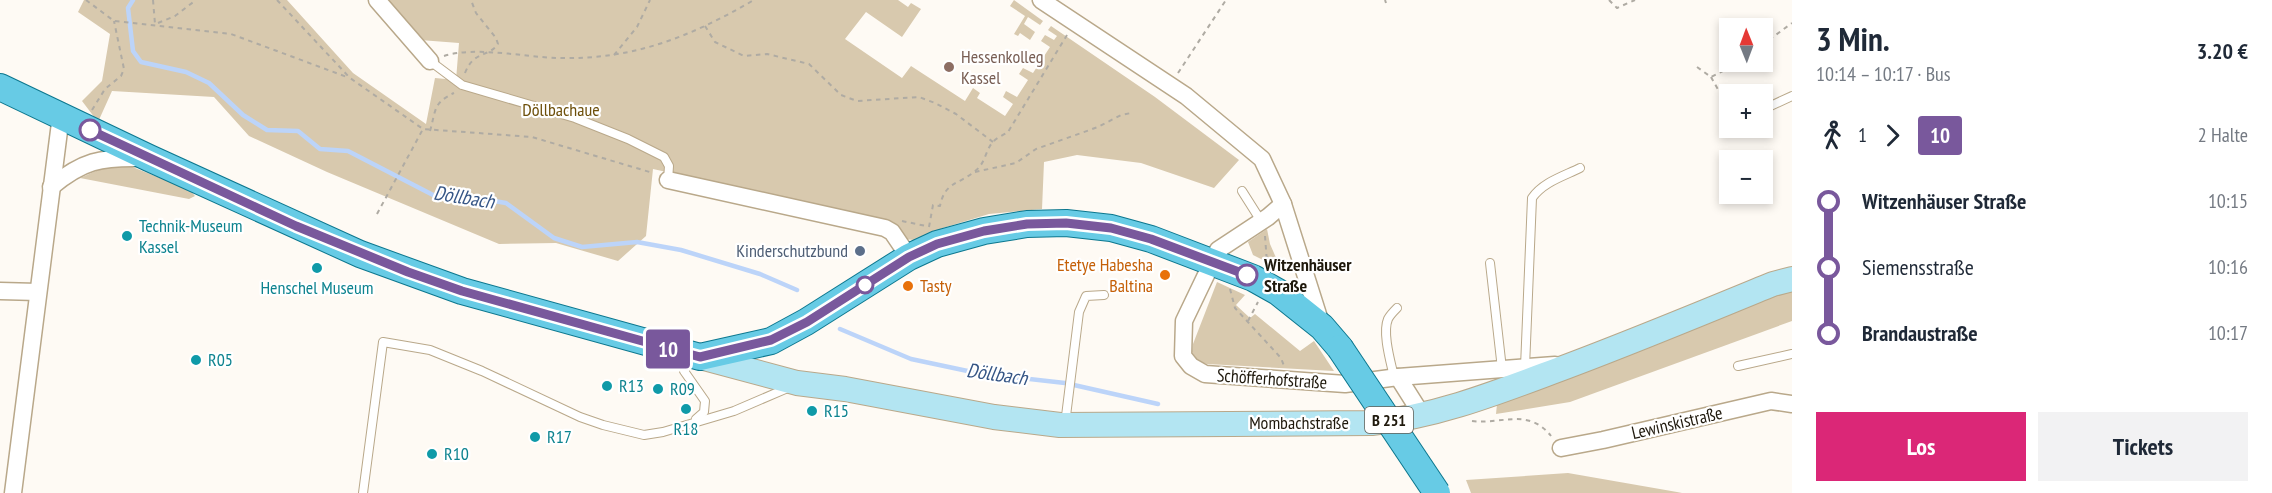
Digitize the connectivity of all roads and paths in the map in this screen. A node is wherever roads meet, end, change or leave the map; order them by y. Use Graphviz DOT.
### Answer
graph roads {
  1 [pos="86,0"];
  2 [pos="153,0"];
  3 [pos="196,0"];
  4 [pos="277,0"];
  5 [pos="377,0"];
  6 [pos="471,0"];
  7 [pos="650,0"];
  8 [pos="754,0"];
  9 [pos="1041,0"];
  10 [pos="1226,0"];
  11 [pos="1609,0"];
  12 [pos="1635,0"];
  13 [pos="114,21"];
  14 [pos="1075,23"];
  15 [pos="1792,23"];
  16 [pos="155,24"];
  17 [pos="705,26"];
  18 [pos="1773,37"];
  19 [pos="483,53"];
  20 [pos="614,56"];
  21 [pos="430,61"];
  22 [pos="1697,67"];
  23 [pos="1721,72"];
  24 [pos="1711,77"];
  25 [pos="350,78"];
  26 [pos="1170,84"];
  27 [pos="462,85"];
  28 [pos="0,87"];
  29 [pos="1719,91"];
  30 [pos="1792,96"];
  31 [pos="1773,105"];
  32 [pos="90,113"];
  33 [pos="1131,113"];
  34 [pos="62,115"];
  35 [pos="423,129"];
  36 [pos="430,131"];
  37 [pos="993,142"];
  38 [pos="149,158"];
  39 [pos="1580,168"];
  40 [pos="975,172"];
  41 [pos="668,180"];
  42 [pos="51,187"];
  43 [pos="1242,191"];
  44 [pos="1282,204"];
  45 [pos="378,214"];
  46 [pos="930,219"];
  47 [pos="1261,221"];
  48 [pos="909,257"];
  49 [pos="1213,261"];
  50 [pos="1266,263"];
  51 [pos="1490,263"];
  52 [pos="1792,279"];
  53 [pos="1231,283"];
  54 [pos="0,291"];
  55 [pos="38,292"];
  56 [pos="1104,295"];
  57 [pos="1261,297"];
  58 [pos="1397,308"];
  59 [pos="1248,321"];
  60 [pos="1322,327"];
  61 [pos="771,340"];
  62 [pos="1792,354"];
  63 [pos="693,355"];
  64 [pos="1577,363"];
  65 [pos="1284,366"];
  66 [pos="1738,366"];
  67 [pos="1525,367"];
  68 [pos="1502,369"];
  69 [pos="1396,377"];
  70 [pos="791,382"];
  71 [pos="1792,404"];
  72 [pos="1450,408"];
  73 [pos="1422,416"];
  74 [pos="692,423"];
  75 [pos="1065,424"];
  76 [pos="1561,448"];
  77 [pos="0,490"];
  78 [pos="13,493"];
  79 [pos="363,493"];
  80 [pos="1437,493"];
  1 -- 13 [label="path"];
  2 -- 16 [label="path"];
  3 -- 16 [label="path"];
  4 -- 25 [label="path"];
  5 -- 21 [label="street"];
  6 -- 19 [label="path"];
  7 -- 20 [label="path"];
  8 -- 17 [label="path"];
  9 -- 14 [label="street"];
  10 -- 26 [label="path"];
  11 -- 12 [label="path"];
  13 -- 16 [label="path"];
  13 -- 32 [label="path"];
  14 -- 26 [label="street"];
  14 -- 37 [label="path"];
  15 -- 18 [label="path"];
  16 -- 25 [label="path"];
  17 -- 20 [label="path"];
  17 -- 37 [label="path"];
  19 -- 20 [label="path"];
  19 -- 21 [label="path"];
  19 -- 27 [label="path"];
  21 -- 27 [label="lane"];
  22 -- 24 [label="path"];
  23 -- 24 [label="path"];
  24 -- 29 [label="path"];
  25 -- 35 [label="path"];
  26 -- 44 [label="street"];
  27 -- 36 [label="path"];
  27 -- 41 [label="lane"];
  28 -- 34 [label="main road, B 251"];
  30 -- 31 [label="lane"];
  33 -- 40 [label="path"];
  34 -- 38 [label="main road, B 251"];
  34 -- 42 [label="street"];
  35 -- 36 [label="path"];
  35 -- 45 [label="path"];
  36 -- 41 [label="path"];
  37 -- 40 [label="path"];
  38 -- 42 [label="street"];
  38 -- 63 [label="main road, B 251"];
  39 -- 67 [label="lane"];
  40 -- 46 [label="path"];
  41 -- 48 [label="street"];
  42 -- 55 [label="street"];
  43 -- 47 [label="lane"];
  44 -- 47 [label="street"];
  44 -- 60 [label="street"];
  47 -- 49 [label="street"];
  47 -- 50 [label="path"];
  48 -- 49 [label="main road, B 251"];
  48 -- 61 [label="main road, B 251"];
  49 -- 60 [label="main road, B 251"];
  49 -- 69 [label="street, Schöfferhofstraße"];
  51 -- 68 [label="lane"];
  52 -- 64 [label="street, Mombachstraße"];
  53 -- 59 [label="path"];
  54 -- 55 [label="street"];
  55 -- 78 [label="street"];
  56 -- 75 [label="lane"];
  57 -- 59 [label="path"];
  58 -- 69 [label="lane"];
  59 -- 65 [label="path"];
  60 -- 80 [label="main road, B 251, bridge"];
  61 -- 63 [label="main road, B 251"];
  61 -- 70 [label="street"];
  62 -- 66 [label="lane"];
  63 -- 70 [label="street, Mombachstraße"];
  63 -- 74 [label="lane"];
  64 -- 67 [label="street, Schöfferhofstraße"];
  64 -- 72 [label="street, Mombachstraße"];
  67 -- 68 [label="street, Schöfferhofstraße"];
  68 -- 69 [label="street, Schöfferhofstraße"];
  69 -- 73 [label="street"];
  70 -- 74 [label="lane"];
  70 -- 75 [label="street, Mombachstraße"];
  71 -- 76 [label="street, Lewinskistraße"];
  72 -- 73 [label="street, Mombachstraße"];
  72 -- 76 [label="path"];
  73 -- 75 [label="street, Mombachstraße"];
  74 -- 79 [label="lane"];
  77 -- 78 [label="street"];
}
